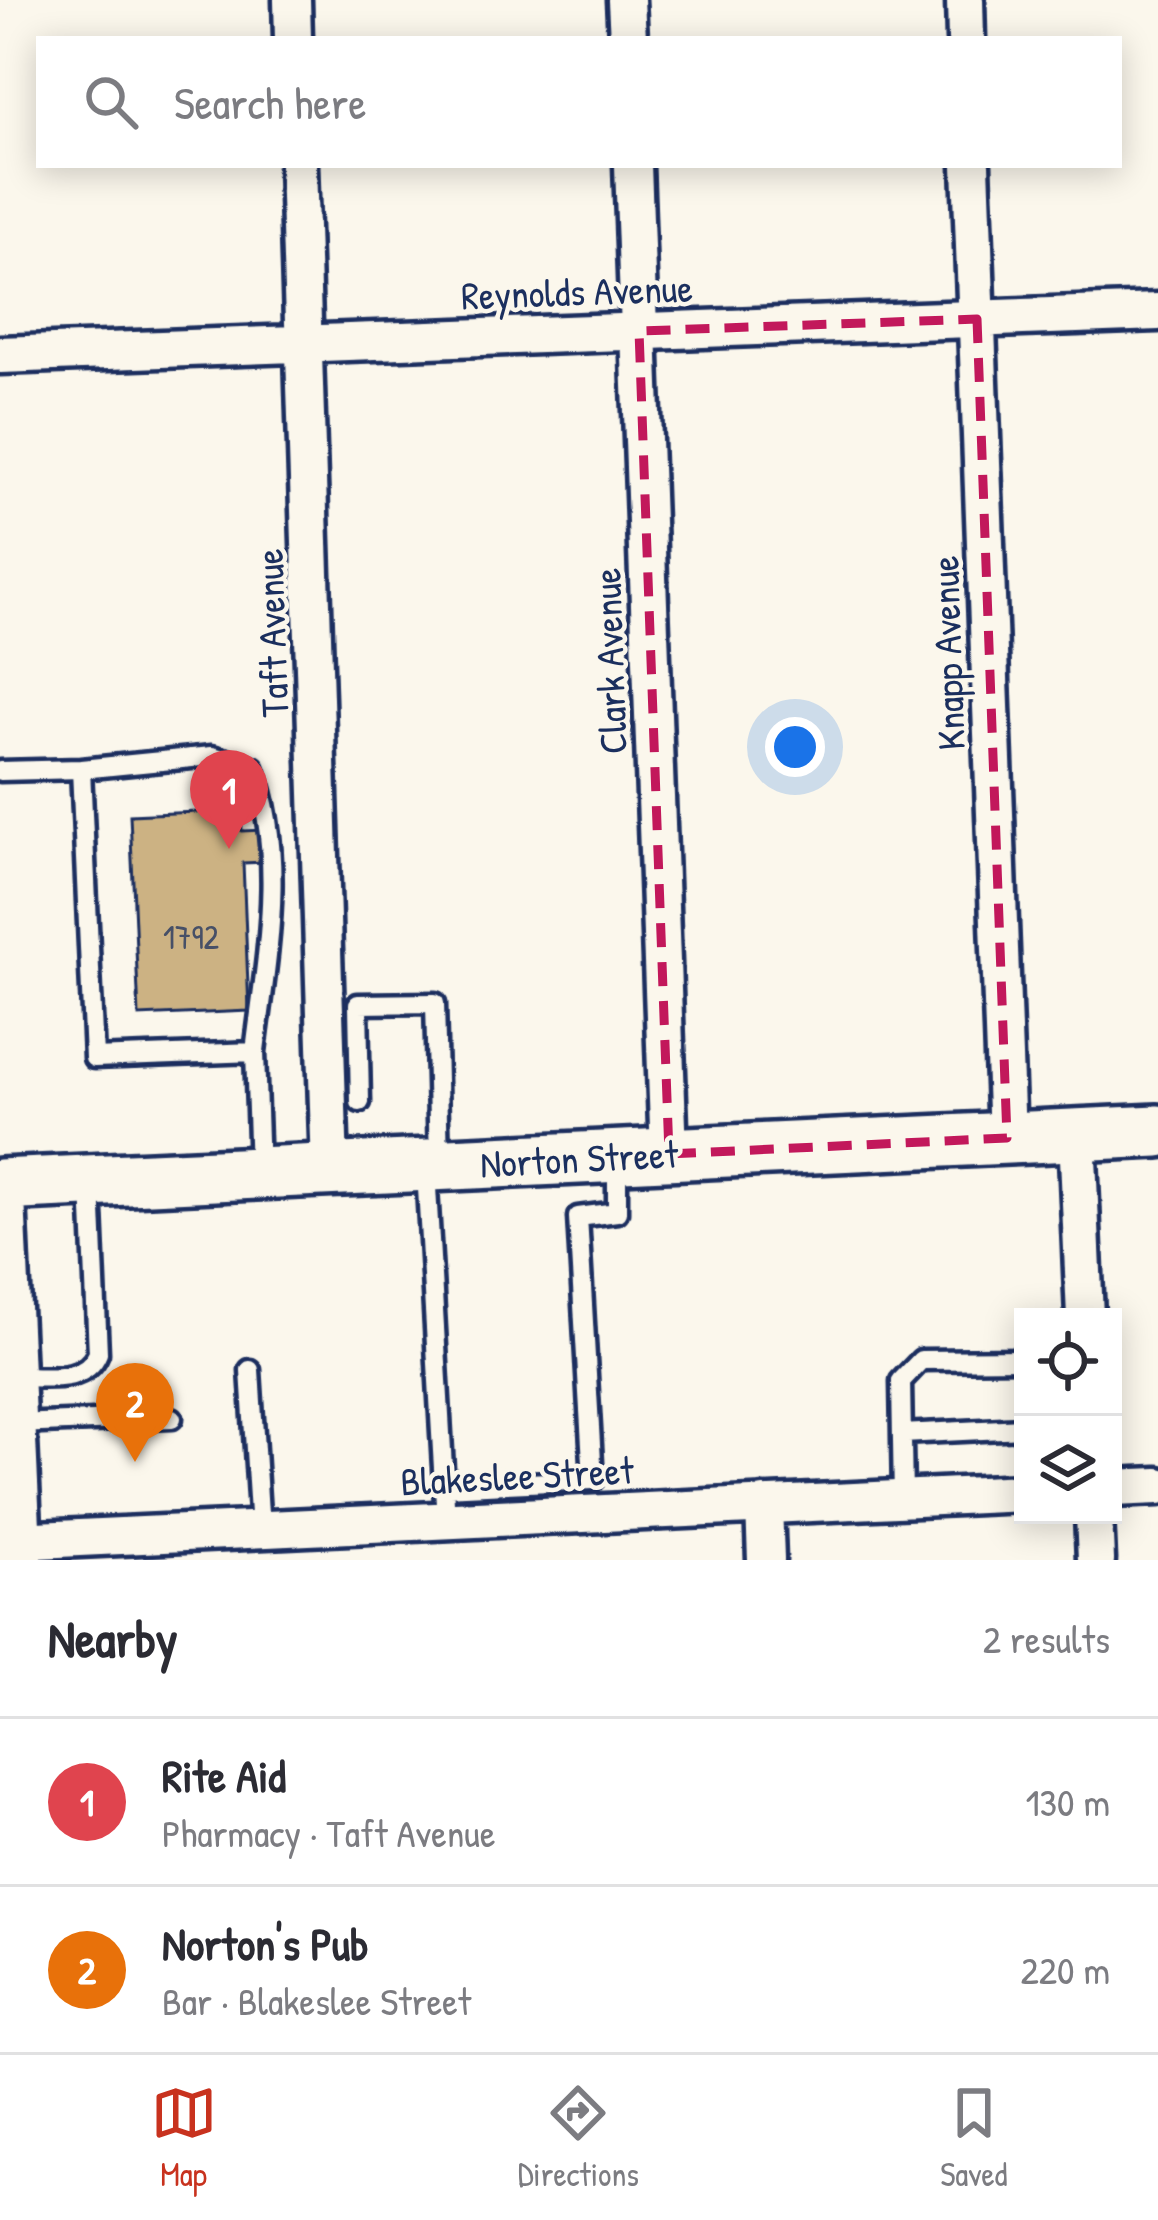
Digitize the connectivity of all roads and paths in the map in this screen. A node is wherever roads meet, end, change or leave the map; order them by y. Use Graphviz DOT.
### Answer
graph roads {
  1 [pos="292,0"];
  2 [pos="626,0"];
  3 [pos="965,0"];
  4 [pos="293,36"];
  5 [pos="628,36"];
  6 [pos="966,36"];
  7 [pos="298,168"];
  8 [pos="632,168"];
  9 [pos="971,168"];
  10 [pos="1158,313"];
  11 [pos="976,319"];
  12 [pos="639,331"];
  13 [pos="304,344"];
  14 [pos="0,355"];
  15 [pos="81,769"];
  16 [pos="0,771"];
  17 [pos="341,1004"];
  18 [pos="255,1052"];
  19 [pos="360,1102"];
  20 [pos="1158,1131"];
  21 [pos="1077,1134"];
  22 [pos="1007,1138"];
  23 [pos="669,1154"];
  24 [pos="617,1156"];
  25 [pos="433,1165"];
  26 [pos="330,1170"];
  27 [pos="259,1173"];
  28 [pos="91,1181"];
  29 [pos="0,1185"];
  30 [pos="0,1209"];
  31 [pos="1085,1308"];
  32 [pos="1014,1359"];
  33 [pos="250,1370"];
  34 [pos="9,1401"];
  35 [pos="172,1418"];
  36 [pos="1014,1428"];
  37 [pos="902,1433"];
  38 [pos="1158,1486"];
  39 [pos="1122,1488"];
  40 [pos="1014,1493"];
  41 [pos="903,1498"];
  42 [pos="445,1504"];
  43 [pos="764,1505"];
  44 [pos="1094,1524"];
  45 [pos="260,1530"];
  46 [pos="385,1542"];
  47 [pos="16,1551"];
  48 [pos="766,1560"];
  49 [pos="1096,1560"];
  1 -- 4 [label="street"];
  2 -- 5 [label="street"];
  3 -- 6 [label="street"];
  7 -- 13 [label="street, Taft Avenue"];
  8 -- 12 [label="street, Clark Avenue"];
  9 -- 11 [label="street, Knapp Avenue"];
  10 -- 11 [label="street, Reynolds Avenue"];
  11 -- 12 [label="street, Reynolds Avenue"];
  11 -- 22 [label="street, Knapp Avenue"];
  12 -- 13 [label="street, Reynolds Avenue"];
  12 -- 23 [label="street, Clark Avenue"];
  13 -- 14 [label="street, Reynolds Avenue"];
  13 -- 17 [label="street, Taft Avenue"];
  15 -- 16 [label="lane"];
  15 -- 18 [label="lane"];
  15 -- 18 [label="lane"];
  17 -- 19 [label="lane"];
  17 -- 25 [label="lane"];
  17 -- 26 [label="street, Taft Avenue"];
  18 -- 27 [label="lane"];
  20 -- 21 [label="main road, Norton Street"];
  21 -- 22 [label="main road, Norton Street"];
  21 -- 31 [label="street"];
  22 -- 23 [label="main road, Norton Street"];
  23 -- 24 [label="main road, Norton Street"];
  24 -- 25 [label="main road, Norton Street"];
  24 -- 42 [label="lane"];
  25 -- 26 [label="main road, Norton Street"];
  25 -- 42 [label="lane"];
  26 -- 27 [label="main road, Norton Street"];
  27 -- 28 [label="main road, Norton Street"];
  28 -- 29 [label="main road, Norton Street"];
  28 -- 34 [label="lane"];
  30 -- 34 [label="main road"];
  32 -- 37 [label="lane"];
  33 -- 45 [label="lane"];
  34 -- 35 [label="lane"];
  34 -- 47 [label="main road"];
  36 -- 37 [label="lane"];
  37 -- 41 [label="lane"];
  38 -- 39 [label="street"];
  40 -- 41 [label="street, Blakeslee Street"];
  41 -- 43 [label="street, Blakeslee Street"];
  42 -- 43 [label="street, Blakeslee Street"];
  42 -- 46 [label="street, Blakeslee Street"];
  43 -- 48 [label="street"];
  44 -- 49 [label="street"];
  45 -- 46 [label="street, Blakeslee Street"];
  45 -- 47 [label="street, Blakeslee Street"];
}
